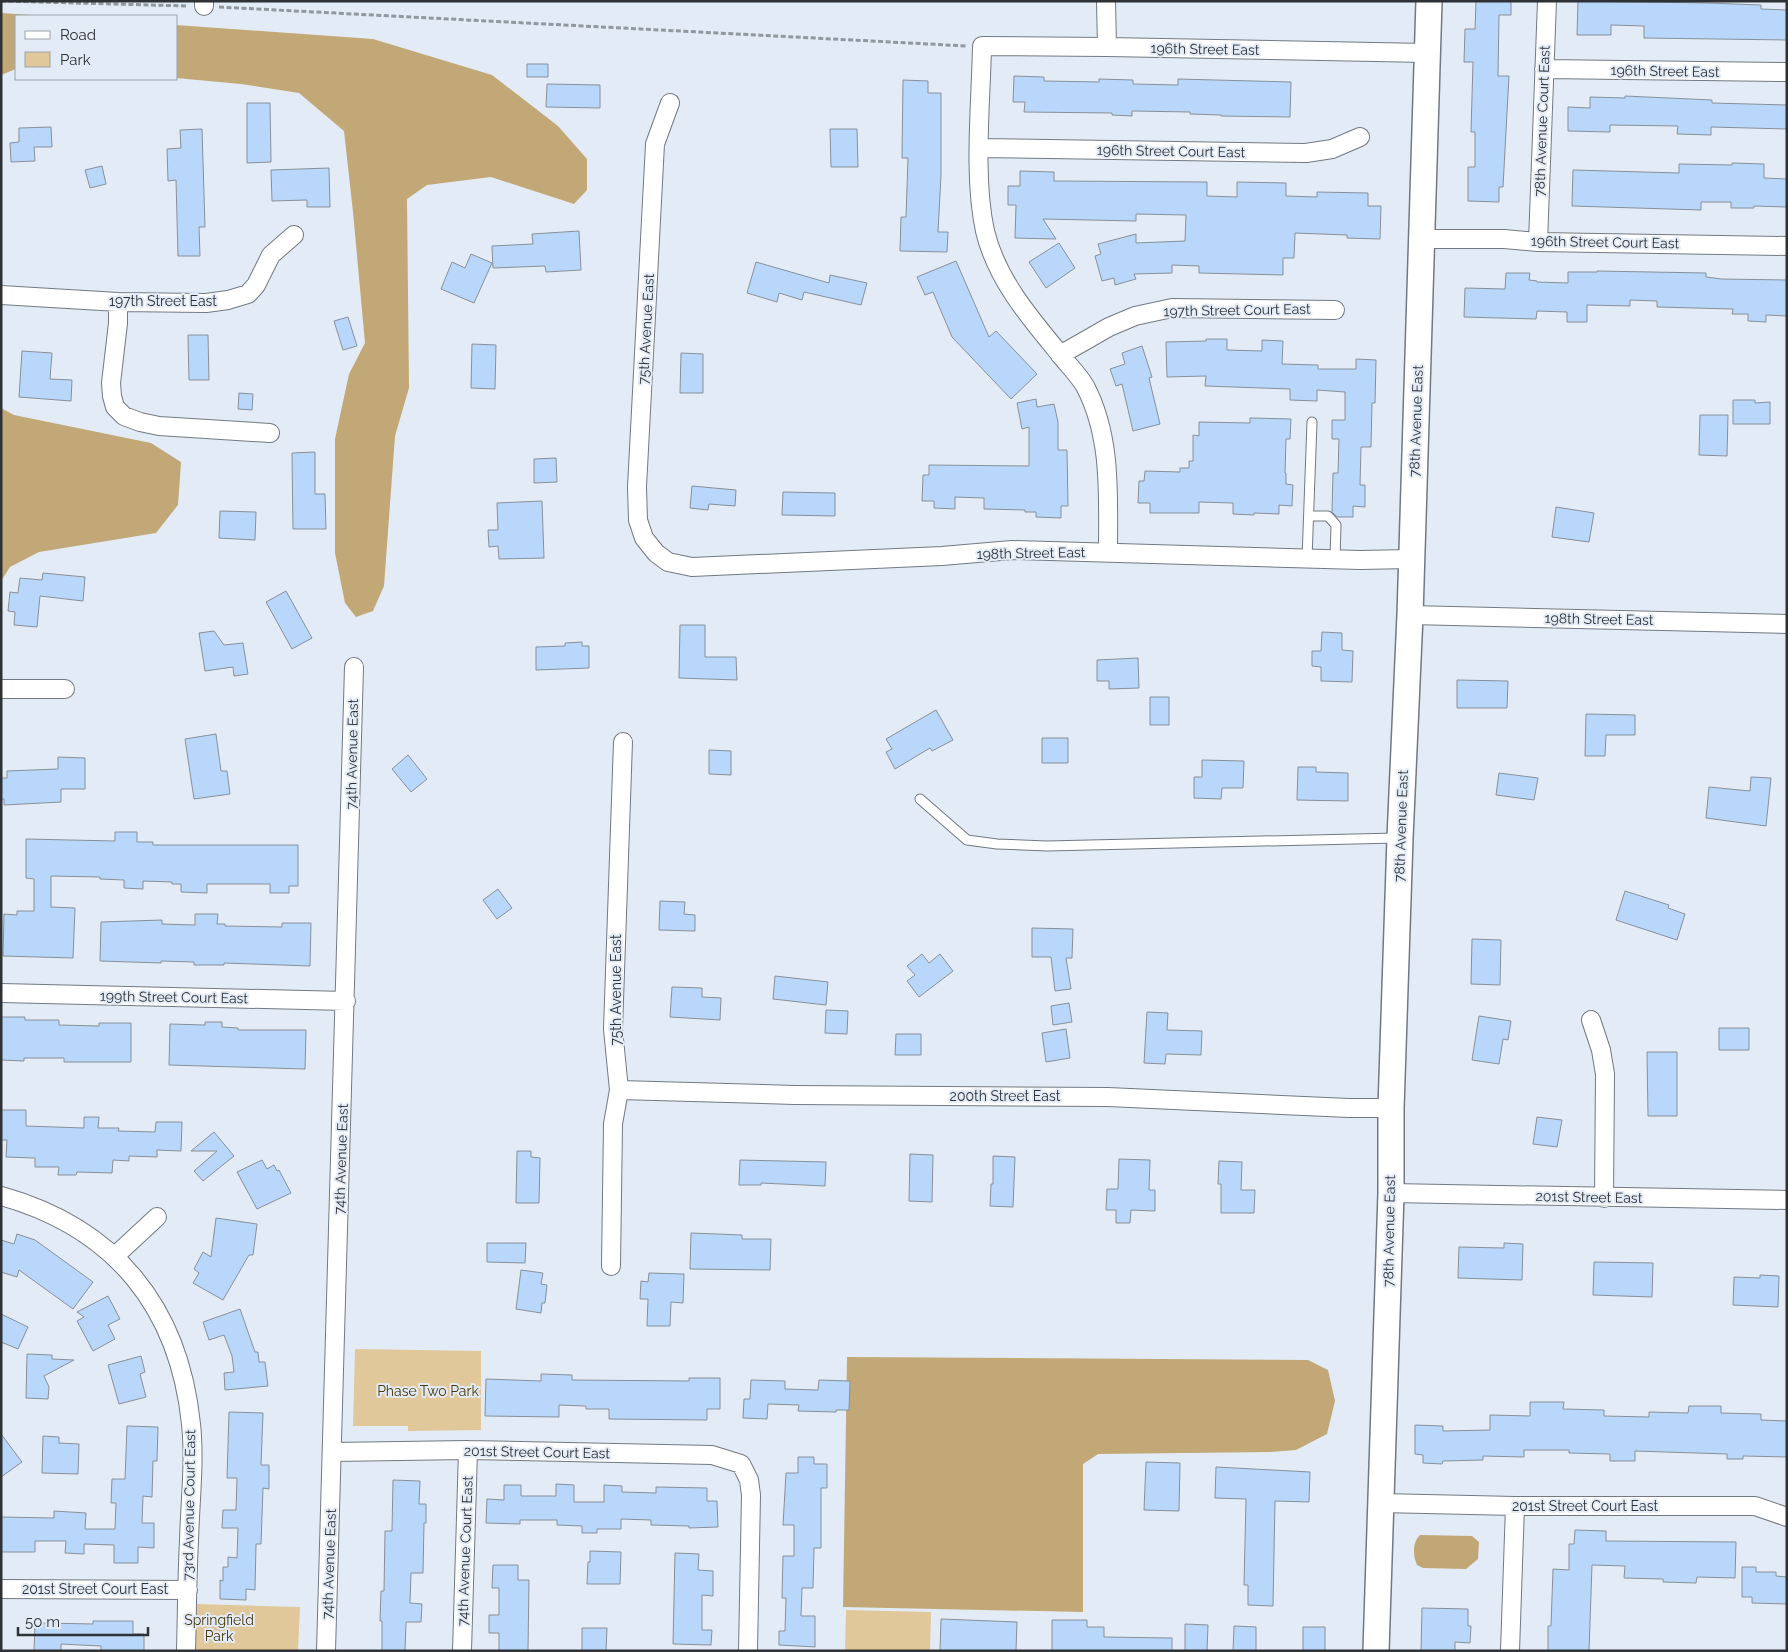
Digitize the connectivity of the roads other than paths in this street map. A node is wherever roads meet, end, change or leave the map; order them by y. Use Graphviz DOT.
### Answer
graph roads {
  1 [pos="1106,1"];
  2 [pos="1429,1"];
  3 [pos="1547,1"];
  4 [pos="1107,47"];
  5 [pos="1427,53"];
  6 [pos="1544,69"];
  7 [pos="1787,72"];
  8 [pos="670,102"];
  9 [pos="1360,137"];
  10 [pos="979,148"];
  11 [pos="294,235"];
  12 [pos="1422,240"];
  13 [pos="1538,242"];
  14 [pos="1787,246"];
  15 [pos="1,295"];
  16 [pos="118,302"];
  17 [pos="1335,310"];
  18 [pos="1060,355"];
  19 [pos="1312,422"];
  20 [pos="270,432"];
  21 [pos="1309,516"];
  22 [pos="1108,552"];
  23 [pos="656,553"];
  24 [pos="1308,558"];
  25 [pos="1335,559"];
  26 [pos="1411,559"];
  27 [pos="1410,615"];
  28 [pos="1787,624"];
  29 [pos="354,667"];
  30 [pos="1,689"];
  31 [pos="66,689"];
  32 [pos="623,742"];
  33 [pos="920,799"];
  34 [pos="1400,838"];
  35 [pos="1,993"];
  36 [pos="346,1001"];
  37 [pos="1591,1020"];
  38 [pos="619,1090"];
  39 [pos="1391,1108"];
  40 [pos="1391,1194"];
  41 [pos="1,1196"];
  42 [pos="1604,1198"];
  43 [pos="1787,1200"];
  44 [pos="157,1217"];
  45 [pos="115,1256"];
  46 [pos="612,1266"];
  47 [pos="468,1450"];
  48 [pos="332,1452"];
  49 [pos="1381,1503"];
  50 [pos="1515,1506"];
  51 [pos="1787,1517"];
  52 [pos="1,1589"];
  53 [pos="188,1590"];
  54 [pos="186,1651"];
  55 [pos="326,1651"];
  56 [pos="462,1651"];
  57 [pos="748,1651"];
  58 [pos="1376,1651"];
  59 [pos="1510,1651"];
  1 -- 4 [label="street"];
  2 -- 5 [label="street, 78th Avenue East"];
  3 -- 6 [label="street, 78th Avenue Court East"];
  4 -- 5 [label="street, 196th Street East"];
  4 -- 10 [label="street, 196th Street East"];
  5 -- 12 [label="street, 78th Avenue East"];
  6 -- 7 [label="street, 196th Street East"];
  6 -- 13 [label="street, 78th Avenue Court East"];
  8 -- 23 [label="street, 75th Avenue East"];
  9 -- 10 [label="street, 196th Street Court East"];
  10 -- 18 [label="street"];
  11 -- 16 [label="street, 197th Street East"];
  12 -- 13 [label="street, 196th Street Court East"];
  12 -- 26 [label="street, 78th Avenue East"];
  13 -- 14 [label="street, 196th Street Court East"];
  15 -- 16 [label="street, 197th Street East"];
  16 -- 20 [label="street"];
  17 -- 18 [label="street, 197th Street Court East"];
  18 -- 22 [label="street"];
  19 -- 21 [label="lane"];
  21 -- 24 [label="lane"];
  21 -- 25 [label="lane"];
  22 -- 23 [label="street, 198th Street East"];
  22 -- 24 [label="street, 198th Street East"];
  24 -- 25 [label="street, 198th Street East"];
  25 -- 26 [label="street, 198th Street East"];
  26 -- 27 [label="street, 78th Avenue East"];
  27 -- 28 [label="street, 198th Street East"];
  27 -- 34 [label="street, 78th Avenue East"];
  29 -- 36 [label="street, 74th Avenue East"];
  30 -- 31 [label="street"];
  32 -- 38 [label="street, 75th Avenue East"];
  33 -- 34 [label="lane"];
  34 -- 39 [label="street, 78th Avenue East"];
  35 -- 36 [label="street, 199th Street Court East"];
  36 -- 48 [label="street, 74th Avenue East"];
  37 -- 42 [label="street"];
  38 -- 39 [label="street, 200th Street East"];
  38 -- 46 [label="street, 75th Avenue East"];
  39 -- 40 [label="street, 78th Avenue East"];
  40 -- 42 [label="street, 201st Street East"];
  40 -- 49 [label="street, 78th Avenue East"];
  41 -- 45 [label="street, 73rd Avenue Court East"];
  42 -- 43 [label="street, 201st Street East"];
  44 -- 45 [label="street"];
  45 -- 53 [label="street, 73rd Avenue Court East"];
  47 -- 48 [label="street, 201st Street Court East"];
  47 -- 56 [label="street, 74th Avenue Court East"];
  47 -- 57 [label="street, 201st Street Court East"];
  48 -- 55 [label="street, 74th Avenue East"];
  49 -- 50 [label="street, 201st Street Court East"];
  49 -- 58 [label="street, 78th Avenue East"];
  50 -- 51 [label="street, 201st Street Court East"];
  50 -- 59 [label="street"];
  52 -- 53 [label="street, 201st Street Court East"];
  53 -- 54 [label="street, 73rd Avenue Court East"];
}
